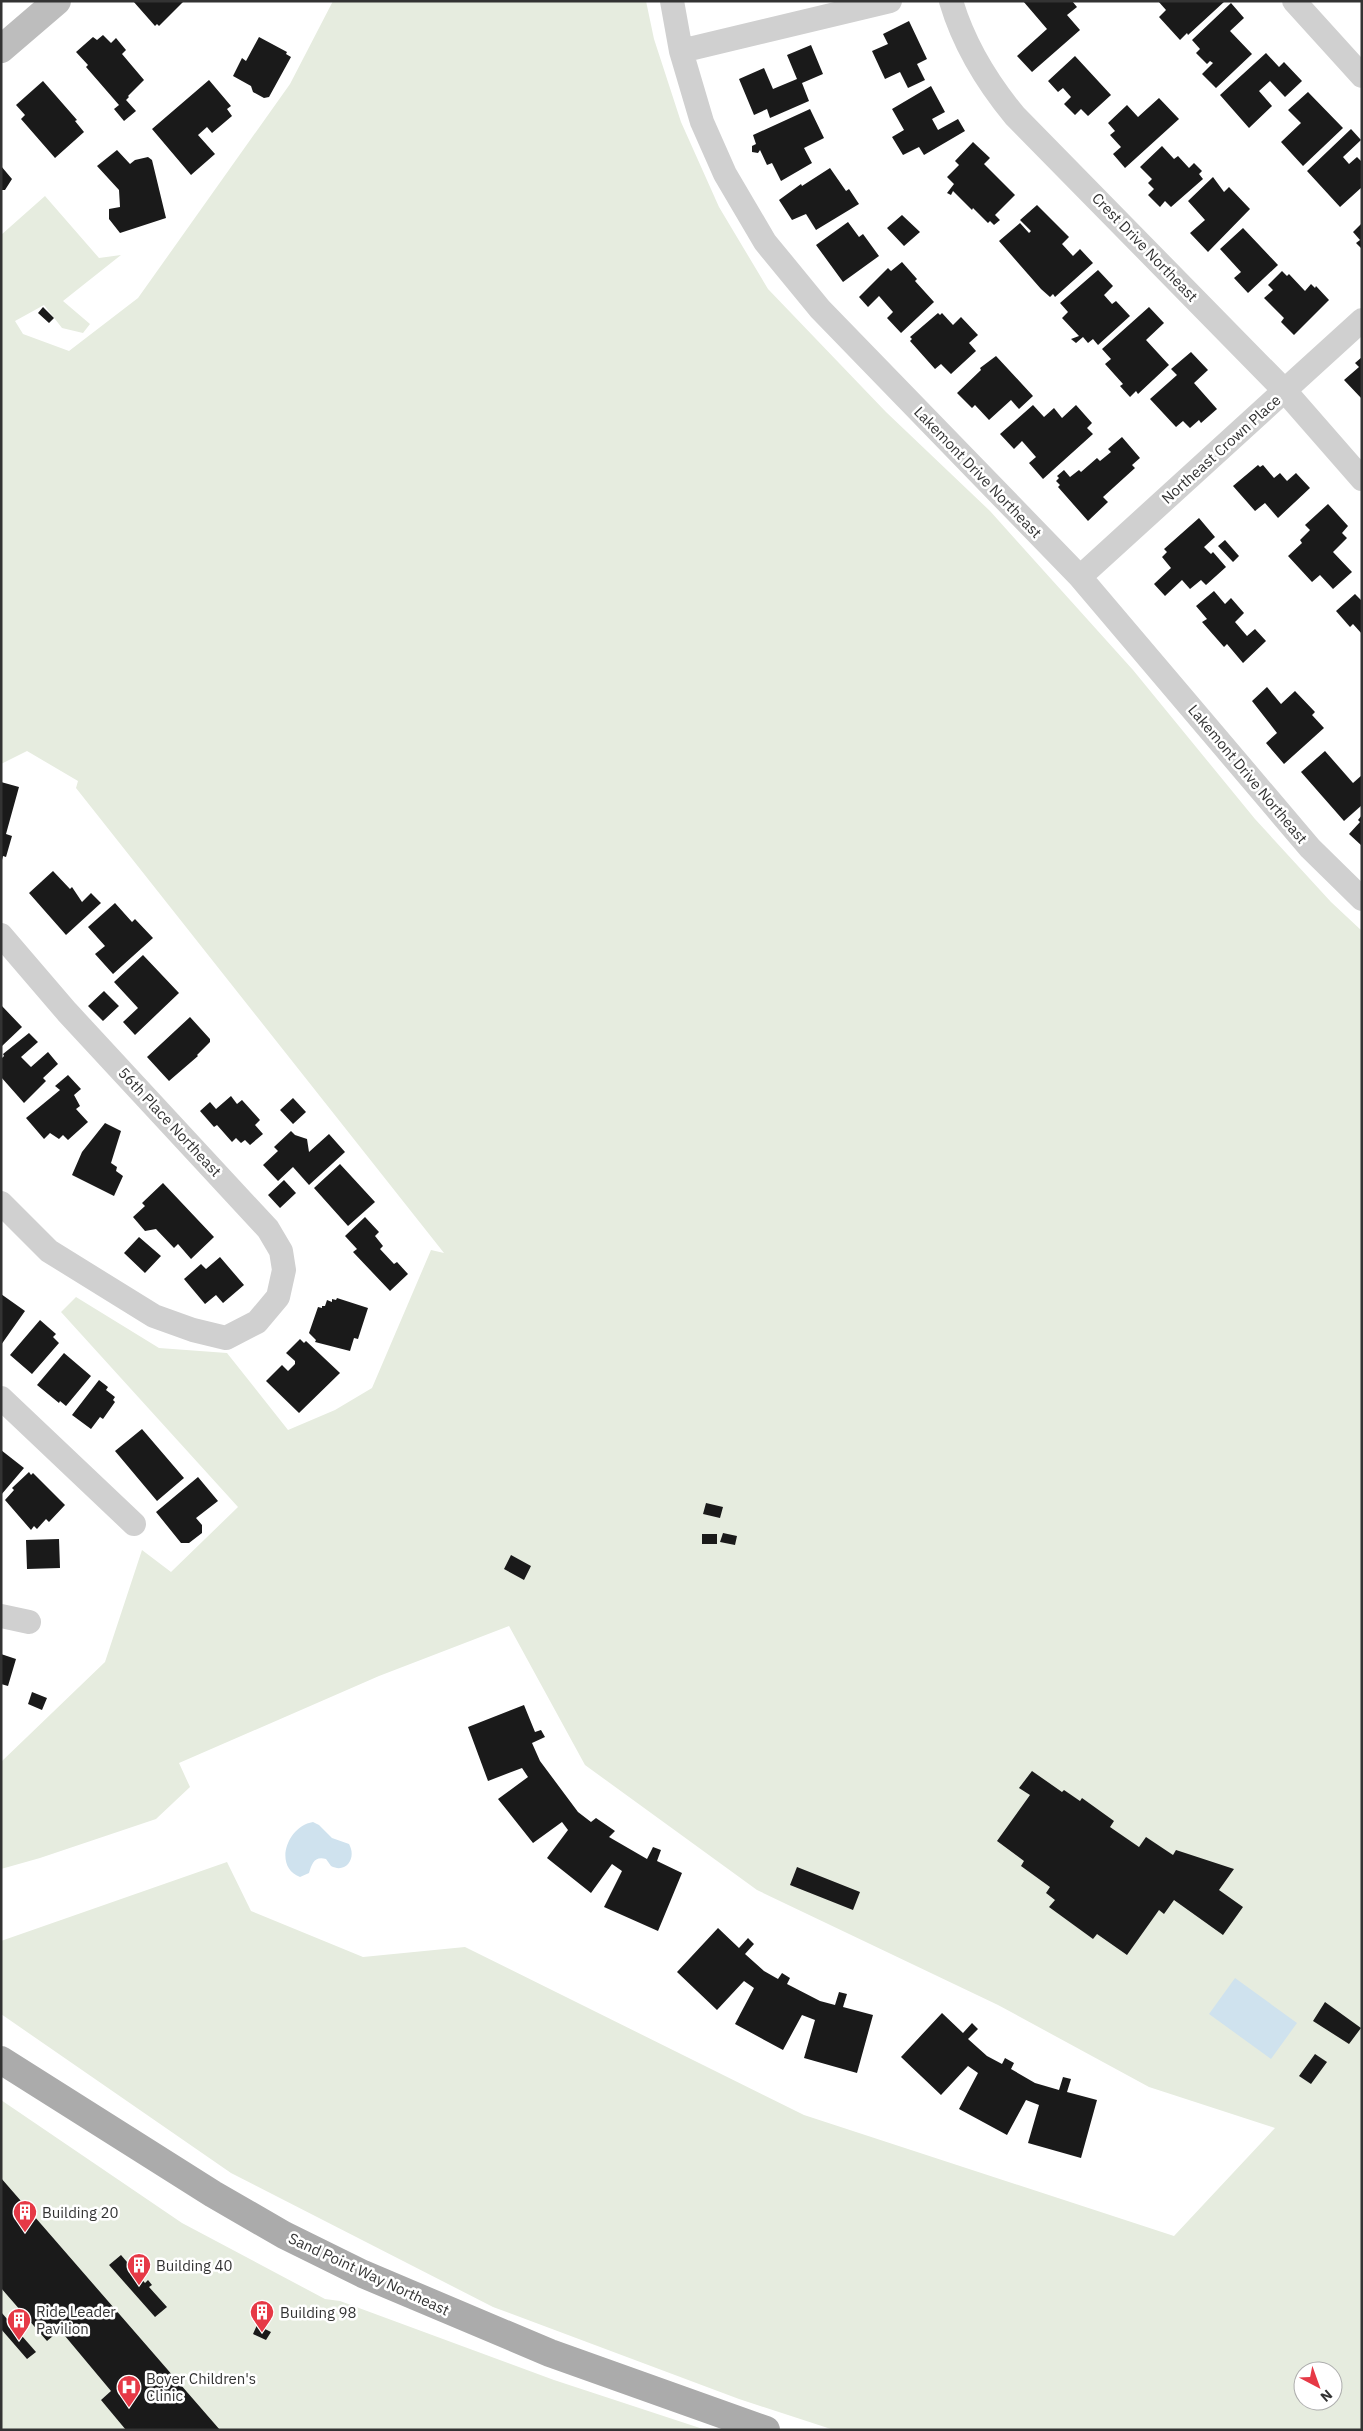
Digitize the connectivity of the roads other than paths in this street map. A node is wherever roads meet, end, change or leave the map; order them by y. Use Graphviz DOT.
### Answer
graph roads {
  1 [pos="57,1"];
  2 [pos="672,1"];
  3 [pos="890,1"];
  4 [pos="951,1"];
  5 [pos="1294,1"];
  6 [pos="1,49"];
  7 [pos="681,51"];
  8 [pos="1362,76"];
  9 [pos="1362,320"];
  10 [pos="1285,390"];
  11 [pos="1362,479"];
  12 [pos="1080,577"];
  13 [pos="1362,899"];
  14 [pos="1,935"];
  15 [pos="1,1203"];
  16 [pos="1,1398"];
  17 [pos="134,1524"];
  18 [pos="1,1616"];
  19 [pos="29,1622"];
  20 [pos="1,2060"];
  21 [pos="766,2430"];
  1 -- 6 [label="main road"];
  2 -- 7 [label="street, Lakemont Drive Northeast"];
  3 -- 7 [label="street"];
  4 -- 10 [label="street, Crest Drive Northeast"];
  5 -- 8 [label="street"];
  7 -- 12 [label="street, Lakemont Drive Northeast"];
  9 -- 10 [label="street, Northeast Crown Place"];
  10 -- 11 [label="street, Crest Drive Northeast"];
  10 -- 12 [label="street, Northeast Crown Place"];
  12 -- 13 [label="street, Lakemont Drive Northeast"];
  14 -- 15 [label="street, 56th Place Northeast"];
  16 -- 17 [label="street"];
  18 -- 19 [label="street"];
  20 -- 21 [label="main road, Sand Point Way Northeast"];
}
